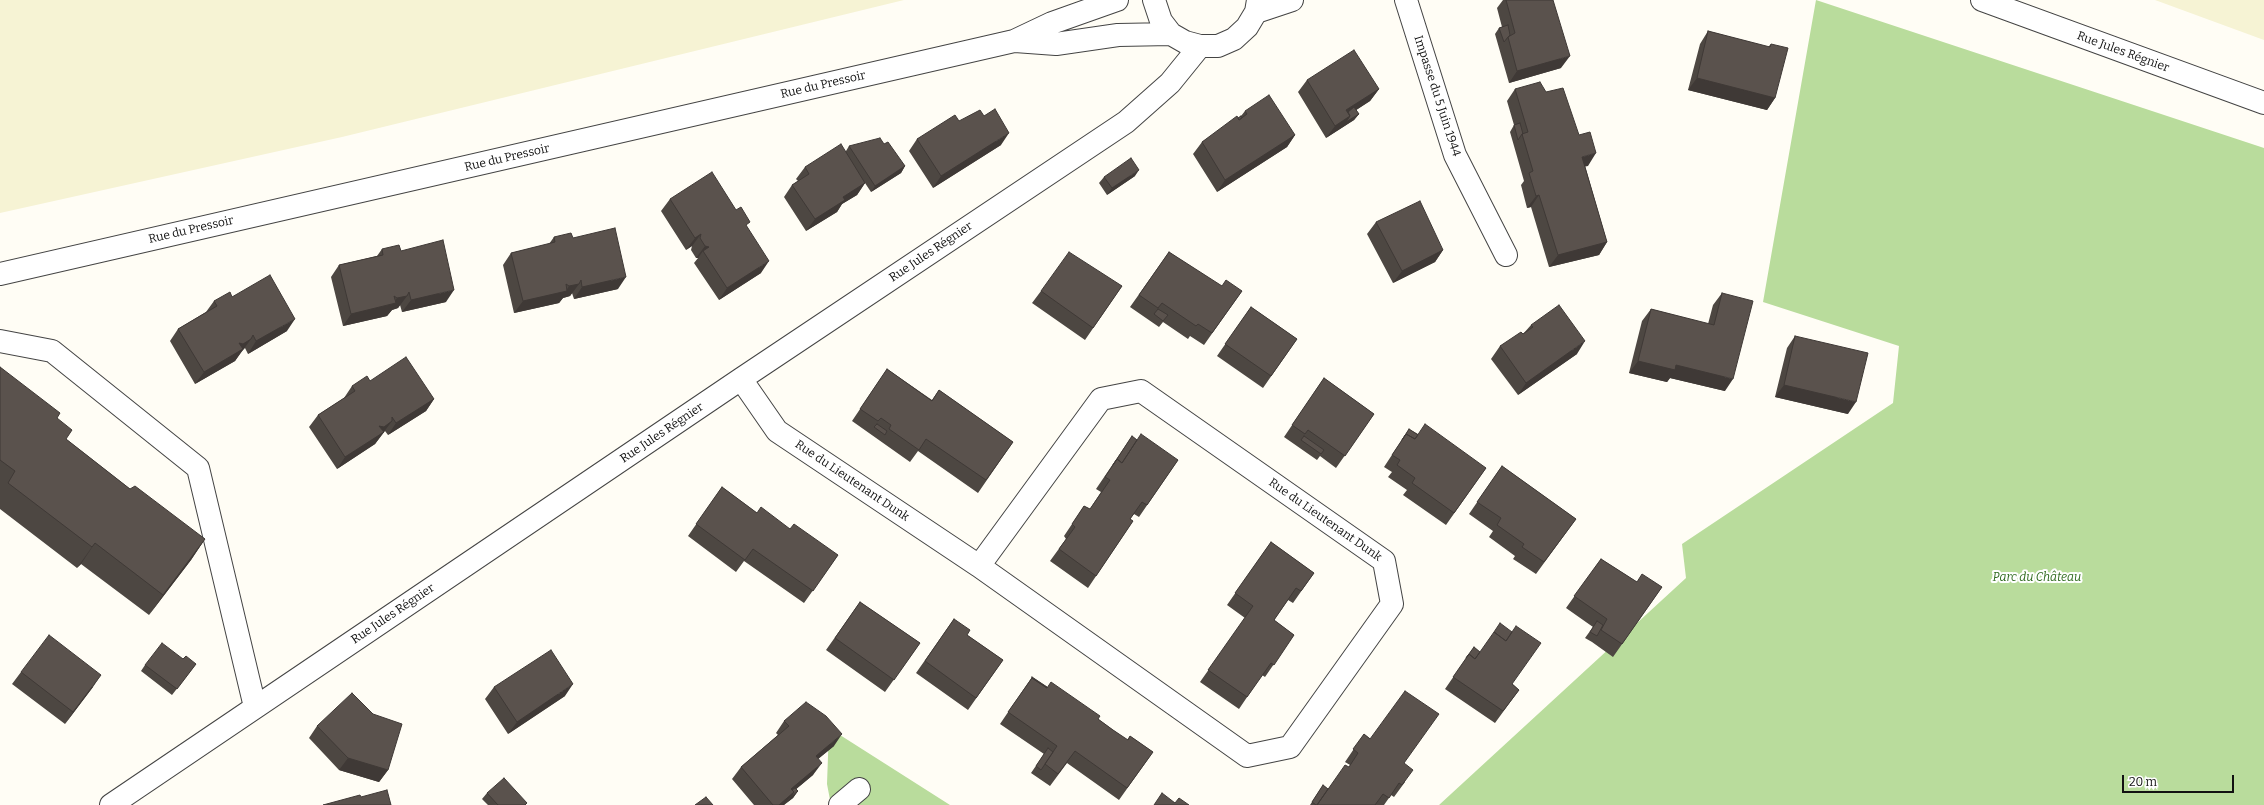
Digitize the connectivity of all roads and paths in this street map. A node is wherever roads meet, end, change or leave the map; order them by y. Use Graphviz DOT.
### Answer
graph roads {
  1 [pos="1117,0"];
  2 [pos="1154,0"];
  3 [pos="1292,0"];
  4 [pos="1406,0"];
  5 [pos="1982,0"];
  6 [pos="1257,6"];
  7 [pos="1171,34"];
  8 [pos="1014,41"];
  9 [pos="1200,46"];
  10 [pos="2264,104"];
  11 [pos="1506,255"];
  12 [pos="0,274"];
  13 [pos="0,340"];
  14 [pos="741,379"];
  15 [pos="979,566"];
  16 [pos="255,707"];
  17 [pos="859,789"];
  18 [pos="111,805"];
  19 [pos="840,805"];
  1 -- 8 [label="street, Rue du Pressoir"];
  2 -- 7 [label="street"];
  3 -- 6 [label="street"];
  4 -- 11 [label="street, Impasse du 5 Juin 1944"];
  5 -- 10 [label="street, Rue Jules Régnier"];
  6 -- 9 [label="street"];
  7 -- 8 [label="street, Rue du Pressoir"];
  7 -- 9 [label="street"];
  8 -- 12 [label="street, Rue du Pressoir"];
  9 -- 14 [label="street, Rue Jules Régnier"];
  13 -- 16 [label="street"];
  14 -- 15 [label="street, Rue du Lieutenant Dunk"];
  14 -- 16 [label="street, Rue Jules Régnier"];
  15 -- 15 [label="street, Rue du Lieutenant Dunk"];
  16 -- 18 [label="street, Rue Jules Régnier"];
  17 -- 19 [label="street"];
}
